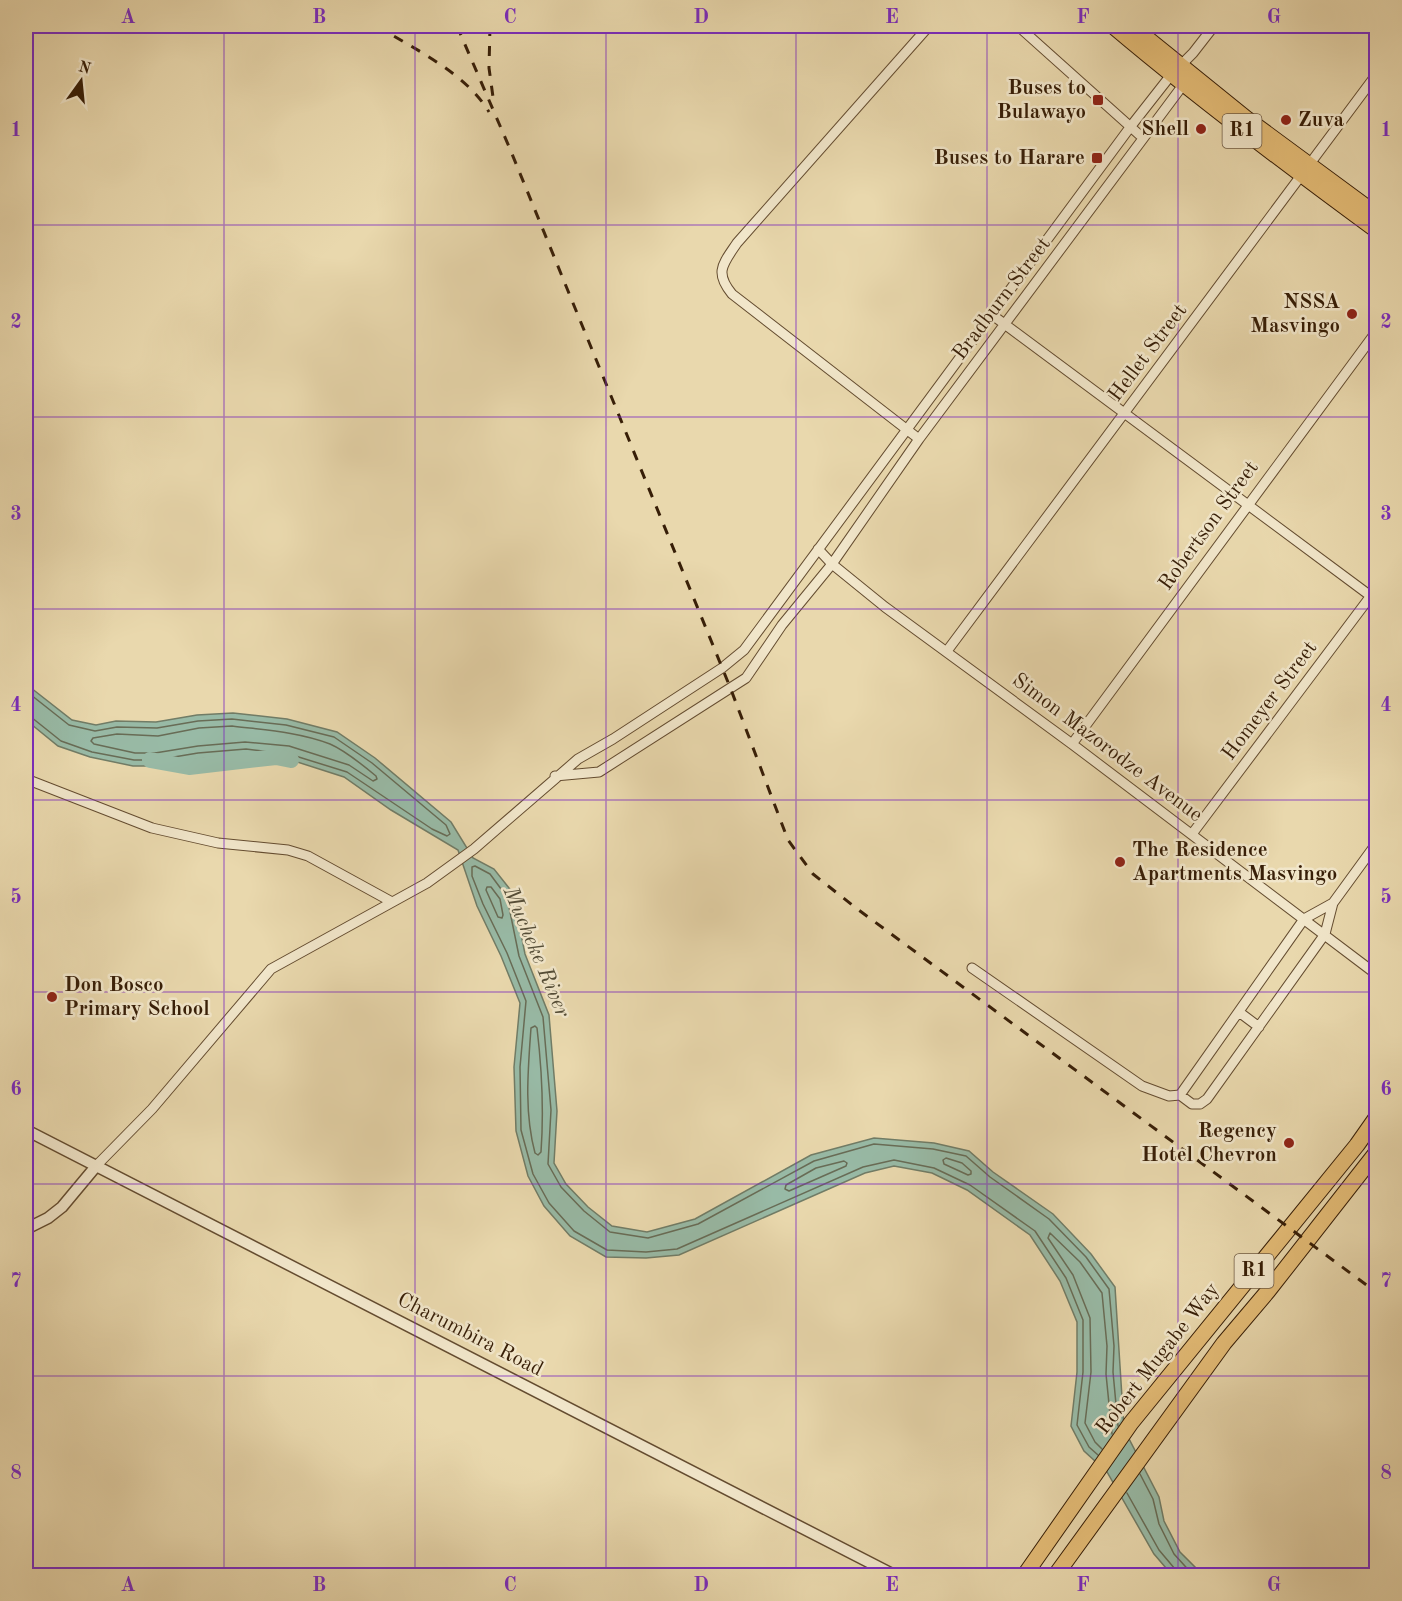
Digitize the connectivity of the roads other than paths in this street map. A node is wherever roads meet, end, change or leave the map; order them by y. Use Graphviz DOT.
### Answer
graph roads {
  1 [pos="929,26"];
  2 [pos="1018,26"];
  3 [pos="1113,26"];
  4 [pos="1132,26"];
  5 [pos="1214,26"];
  6 [pos="1193,53"];
  7 [pos="1181,75"];
  8 [pos="1377,75"];
  9 [pos="1131,126"];
  10 [pos="1143,138"];
  11 [pos="1306,171"];
  12 [pos="1377,214"];
  13 [pos="1377,230"];
  14 [pos="991,314"];
  15 [pos="1006,325"];
  16 [pos="1377,332"];
  17 [pos="1125,415"];
  18 [pos="906,429"];
  19 [pos="919,439"];
  20 [pos="1248,504"];
  21 [pos="818,549"];
  22 [pos="832,564"];
  23 [pos="1375,595"];
  24 [pos="947,651"];
  25 [pos="1072,744"];
  26 [pos="555,777"];
  27 [pos="26,779"];
  28 [pos="1192,834"];
  29 [pos="1377,844"];
  30 [pos="392,902"];
  31 [pos="1333,903"];
  32 [pos="1304,919"];
  33 [pos="1325,934"];
  34 [pos="972,968"];
  35 [pos="1377,974"];
  36 [pos="1239,1012"];
  37 [pos="1259,1026"];
  38 [pos="1180,1095"];
  39 [pos="1377,1118"];
  40 [pos="26,1130"];
  41 [pos="1377,1153"];
  42 [pos="97,1165"];
  43 [pos="26,1229"];
  44 [pos="896,1575"];
  45 [pos="1024,1575"];
  46 [pos="1054,1575"];
  1 -- 18 [label="street"];
  2 -- 9 [label="street"];
  3 -- 7 [label="highway, R1"];
  4 -- 7 [label="highway, R1"];
  5 -- 6 [label="street, Bradburn Street"];
  6 -- 7 [label="street, Bradburn Street"];
  6 -- 7 [label="street"];
  7 -- 9 [label="street, Bradburn Street"];
  7 -- 10 [label="street, Bradburn Street"];
  7 -- 11 [label="highway, R1"];
  8 -- 11 [label="street, Hellet Street"];
  9 -- 10 [label="street"];
  9 -- 14 [label="street, Bradburn Street"];
  10 -- 15 [label="street, Bradburn Street"];
  11 -- 12 [label="highway, R1"];
  11 -- 13 [label="highway, R1"];
  11 -- 17 [label="street, Hellet Street"];
  14 -- 15 [label="street"];
  14 -- 18 [label="street, Bradburn Street"];
  15 -- 17 [label="street"];
  15 -- 19 [label="street, Bradburn Street"];
  16 -- 20 [label="street, Robertson Street"];
  17 -- 20 [label="street"];
  17 -- 24 [label="street, Hellet Street"];
  18 -- 19 [label="street"];
  18 -- 21 [label="street, Bradburn Street"];
  19 -- 22 [label="street, Bradburn Street"];
  20 -- 23 [label="street"];
  20 -- 25 [label="street, Robertson Street"];
  21 -- 22 [label="street, Simon Mazorodze Avenue"];
  21 -- 26 [label="street, Bradburn Street"];
  22 -- 24 [label="street, Simon Mazorodze Avenue"];
  22 -- 26 [label="street, Bradburn Street"];
  23 -- 28 [label="street, Homeyer Street"];
  24 -- 25 [label="street, Simon Mazorodze Avenue"];
  25 -- 28 [label="street, Simon Mazorodze Avenue"];
  26 -- 30 [label="street, Bradburn Street"];
  27 -- 30 [label="street"];
  28 -- 32 [label="street, Simon Mazorodze Avenue"];
  29 -- 31 [label="street"];
  30 -- 42 [label="street, Bradburn Street"];
  31 -- 32 [label="street"];
  31 -- 33 [label="street"];
  32 -- 33 [label="street, Simon Mazorodze Avenue"];
  32 -- 36 [label="street"];
  33 -- 35 [label="street, Simon Mazorodze Avenue"];
  33 -- 37 [label="street"];
  34 -- 38 [label="street"];
  36 -- 37 [label="street"];
  36 -- 38 [label="street"];
  37 -- 38 [label="street"];
  39 -- 45 [label="highway, Robert Mugabe Way / R1"];
  40 -- 42 [label="street, Charumbira Road"];
  41 -- 46 [label="highway, Robert Mugabe Way / R1"];
  42 -- 43 [label="street"];
  42 -- 44 [label="street, Charumbira Road"];
}
